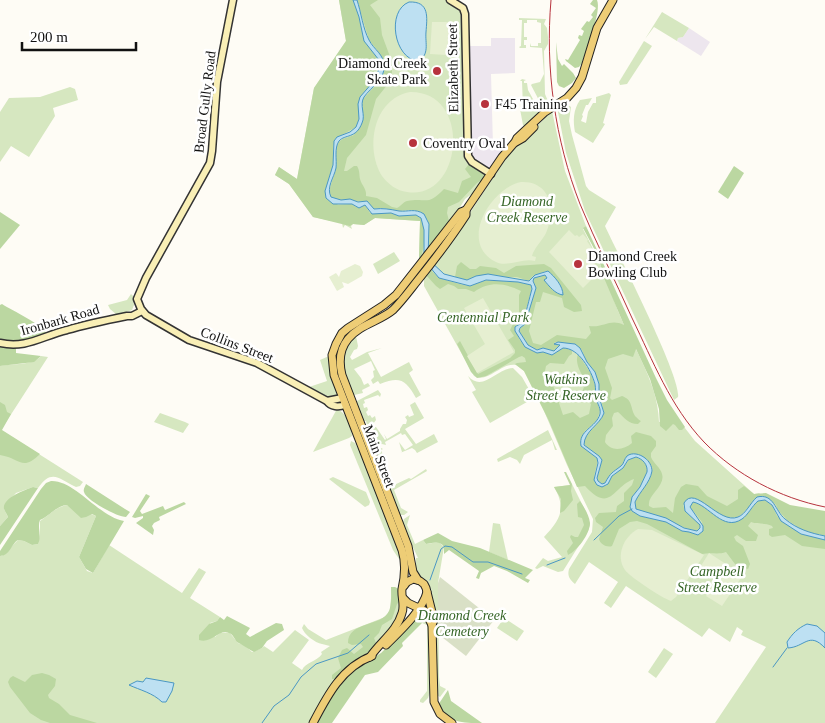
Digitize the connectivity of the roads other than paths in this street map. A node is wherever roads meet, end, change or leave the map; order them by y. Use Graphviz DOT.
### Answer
graph roads {
  1 [pos="233,0"];
  2 [pos="450,0"];
  3 [pos="612,0"];
  4 [pos="491,174"];
  5 [pos="466,210"];
  6 [pos="410,277"];
  7 [pos="416,283"];
  8 [pos="141,309"];
  9 [pos="343,333"];
  10 [pos="349,337"];
  11 [pos="0,343"];
  12 [pos="352,400"];
  13 [pos="344,402"];
  14 [pos="418,580"];
  15 [pos="404,585"];
  16 [pos="403,596"];
  17 [pos="426,596"];
  18 [pos="416,606"];
  19 [pos="429,616"];
  20 [pos="409,621"];
  21 [pos="432,625"];
  22 [pos="370,657"];
  23 [pos="450,722"];
  24 [pos="313,723"];
  1 -- 8 [label="street, Broad Gully Road"];
  2 -- 4 [label="street, Elizabeth Street"];
  3 -- 4 [label="main road"];
  4 -- 5 [label="main road"];
  5 -- 6 [label="main road"];
  5 -- 7 [label="main road"];
  6 -- 7 [label="main road"];
  6 -- 9 [label="main road"];
  7 -- 10 [label="main road"];
  8 -- 11 [label="street, Ironbark Road"];
  8 -- 13 [label="street, Collins Street"];
  9 -- 10 [label="main road"];
  9 -- 13 [label="main road, Main Street"];
  10 -- 12 [label="main road, Main Street"];
  12 -- 13 [label="main road"];
  12 -- 14 [label="main road, Main Street"];
  13 -- 15 [label="main road, Main Street"];
  14 -- 15 [label="main road"];
  14 -- 17 [label="main road"];
  15 -- 16 [label="main road"];
  16 -- 18 [label="main road"];
  16 -- 22 [label="main road"];
  17 -- 18 [label="main road"];
  17 -- 21 [label="main road"];
  18 -- 19 [label="main road"];
  18 -- 20 [label="main road"];
  19 -- 20 [label="main road"];
  19 -- 21 [label="main road"];
  20 -- 22 [label="main road"];
  21 -- 23 [label="main road"];
  22 -- 24 [label="main road"];
}
